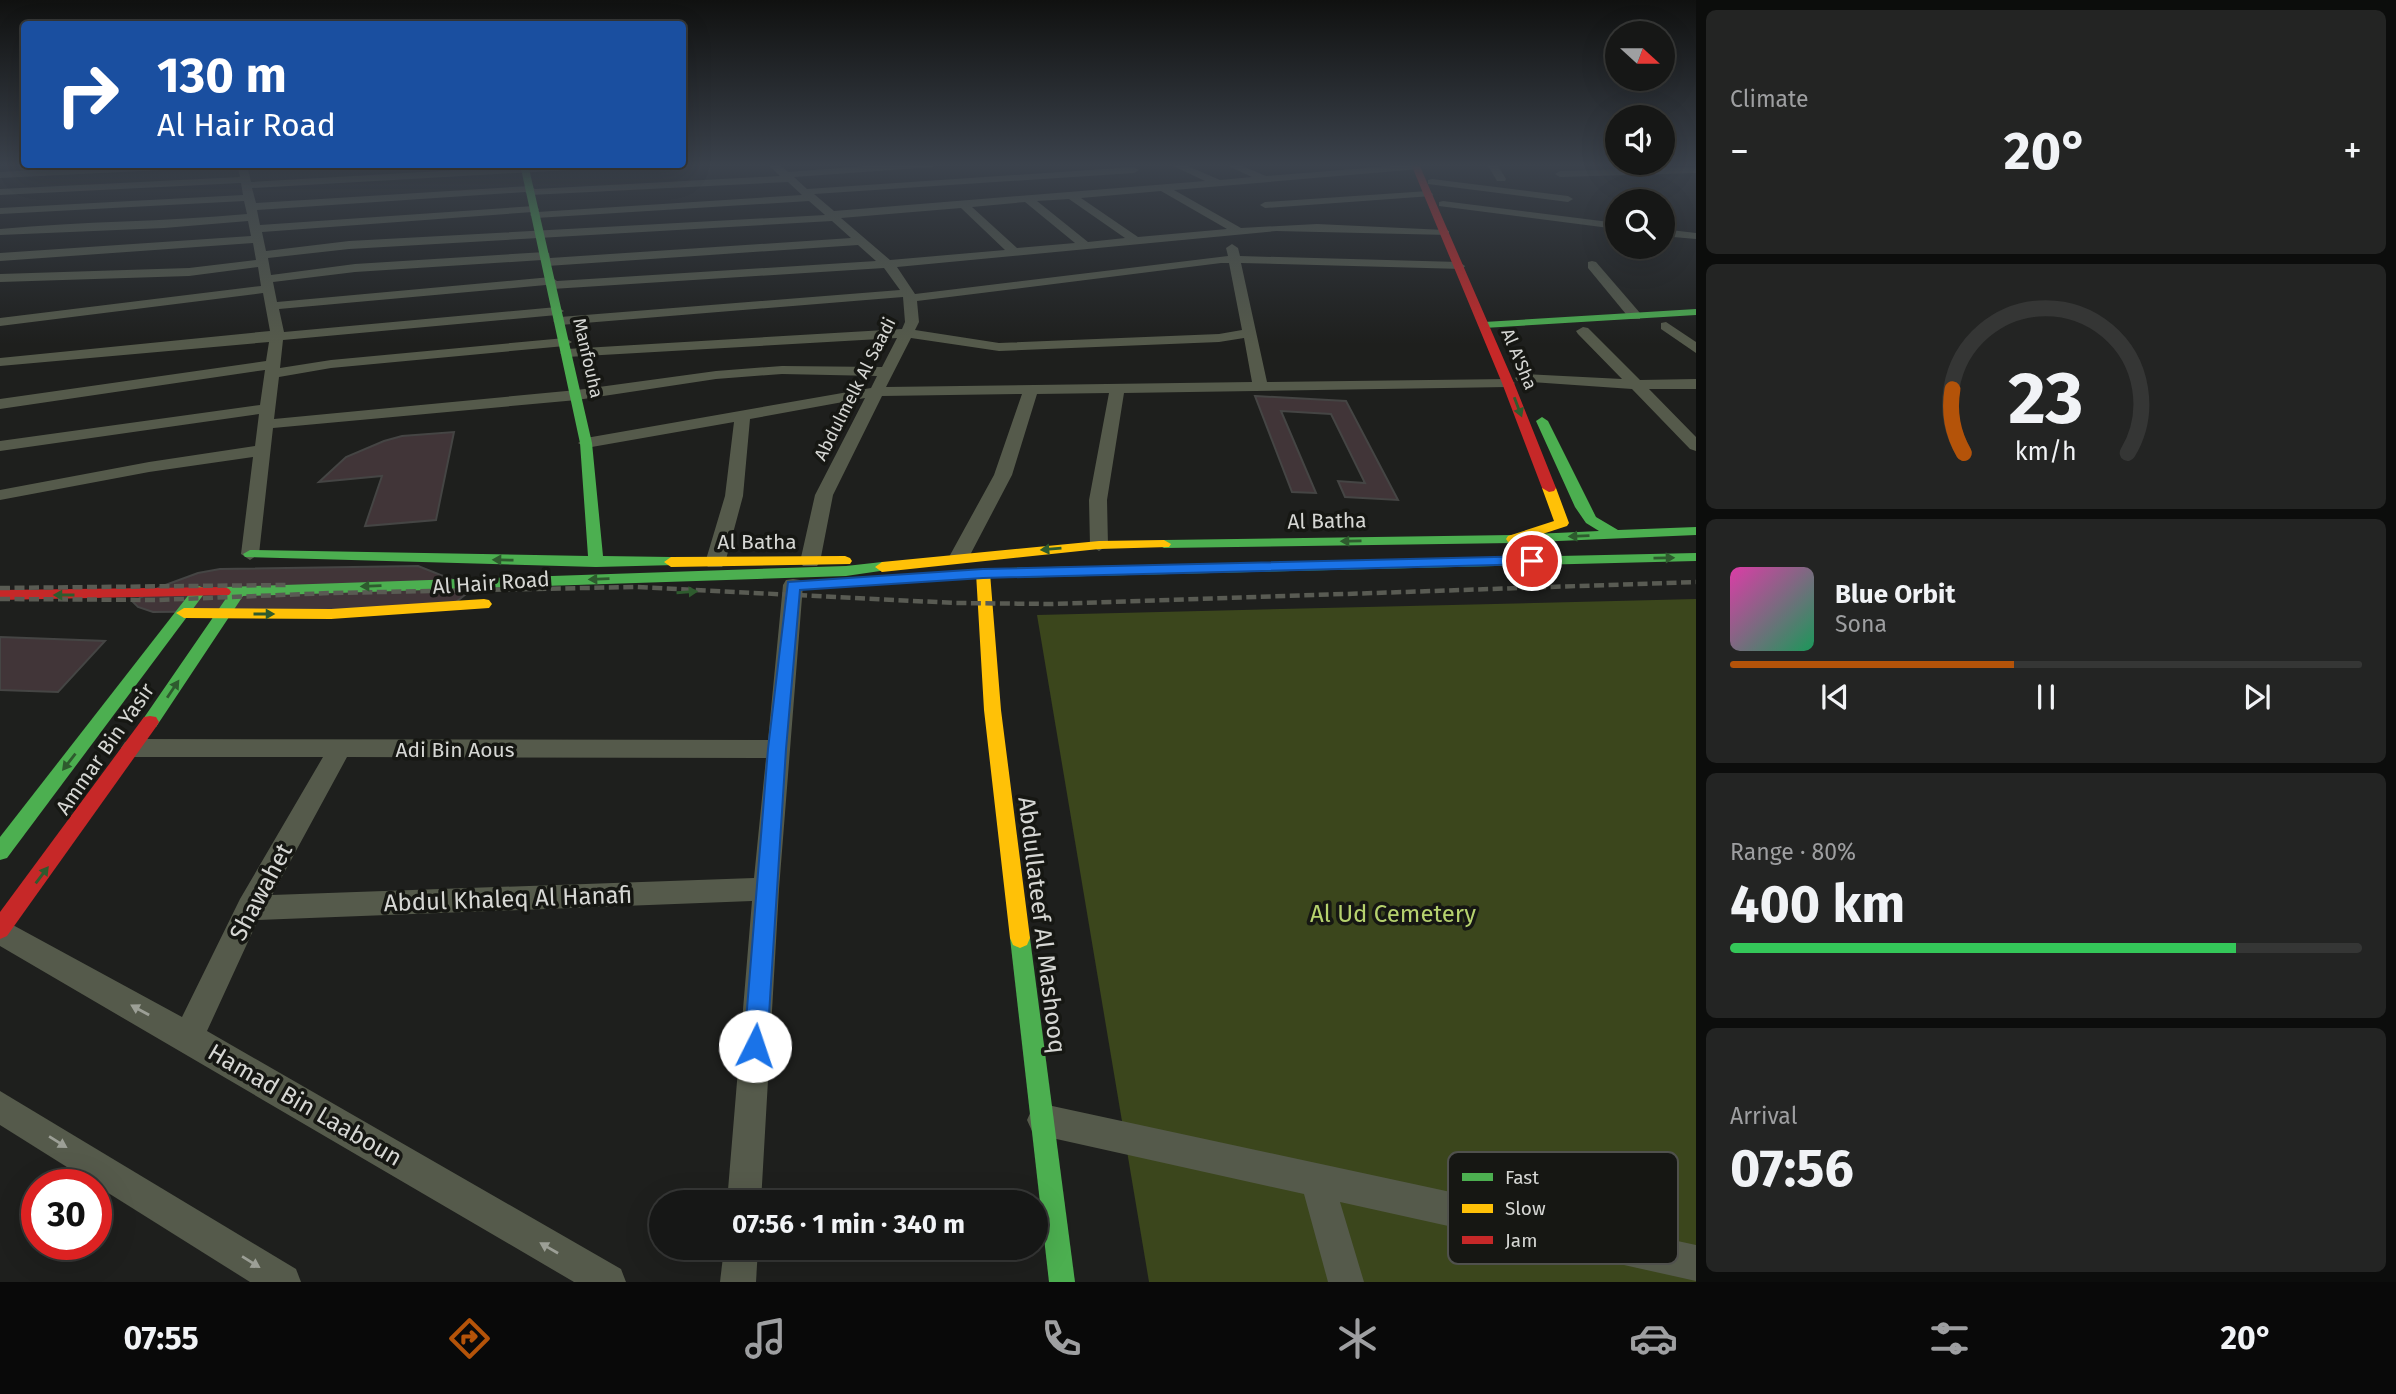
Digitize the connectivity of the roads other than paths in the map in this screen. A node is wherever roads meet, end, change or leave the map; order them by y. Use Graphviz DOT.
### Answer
graph roads {
  1 [pos="170,224"];
  2 [pos="170,224"];
  3 [pos="254,224"];
  4 [pos="538,224"];
  5 [pos="705,224"];
  6 [pos="842,224"];
  7 [pos="984,224"];
  8 [pos="1059,224"];
  9 [pos="1112,224"];
  10 [pos="1220,224"];
  11 [pos="1283,224"];
  12 [pos="1442,224"];
  13 [pos="1450,224"];
  14 [pos="0,232"];
  15 [pos="1233,232"];
  16 [pos="1292,232"];
  17 [pos="1445,233"];
  18 [pos="540,234"];
  19 [pos="1675,234"];
  20 [pos="1696,236"];
  21 [pos="863,241"];
  22 [pos="1136,241"];
  23 [pos="1086,246"];
  24 [pos="1302,250"];
  25 [pos="1014,253"];
  26 [pos="0,257"];
  27 [pos="262,259"];
  28 [pos="546,259"];
  29 [pos="1236,260"];
  30 [pos="1310,262"];
  31 [pos="887,264"];
  32 [pos="1592,265"];
  33 [pos="1459,266"];
  34 [pos="0,278"];
  35 [pos="551,283"];
  36 [pos="267,284"];
  37 [pos="910,296"];
  38 [pos="272,306"];
  39 [pos="1696,312"];
  40 [pos="559,316"];
  41 [pos="1635,316"];
  42 [pos="0,321"];
  43 [pos="1696,324"];
  44 [pos="1666,326"];
  45 [pos="1493,331"];
  46 [pos="1583,331"];
  47 [pos="906,333"];
  48 [pos="1251,333"];
  49 [pos="277,337"];
  50 [pos="566,348"];
  51 [pos="1696,349"];
  52 [pos="0,362"];
  53 [pos="273,369"];
  54 [pos="886,372"];
  55 [pos="1515,381"];
  56 [pos="1696,384"];
  57 [pos="1639,385"];
  58 [pos="1261,387"];
  59 [pos="1117,389"];
  60 [pos="1031,390"];
  61 [pos="876,392"];
  62 [pos="577,395"];
  63 [pos="0,404"];
  64 [pos="743,414"];
  65 [pos="268,416"];
  66 [pos="586,443"];
  67 [pos="0,446"];
  68 [pos="1696,446"];
  69 [pos="264,450"];
  70 [pos="0,495"];
  71 [pos="1696,531"];
  72 [pos="1616,535"];
  73 [pos="1513,539"];
  74 [pos="1099,545"];
  75 [pos="250,554"];
  76 [pos="959,557"];
  77 [pos="1696,558"];
  78 [pos="596,562"];
  79 [pos="810,562"];
  80 [pos="715,563"];
  81 [pos="983,573"];
  82 [pos="791,579"];
  83 [pos="239,590"];
  84 [pos="200,591"];
  85 [pos="644,594"];
  86 [pos="0,595"];
  87 [pos="494,604"];
  88 [pos="162,613"];
  89 [pos="182,613"];
  90 [pos="224,614"];
  91 [pos="203,645"];
  92 [pos="156,650"];
  93 [pos="133,748"];
  94 [pos="777,749"];
  95 [pos="339,750"];
  96 [pos="0,852"];
  97 [pos="766,889"];
  98 [pos="250,908"];
  99 [pos="0,930"];
  100 [pos="188,1037"];
  101 [pos="0,1107"];
  102 [pos="1043,1120"];
  103 [pos="1317,1180"];
  104 [pos="745,1190"];
  105 [pos="1448,1209"];
  106 [pos="1678,1259"];
  107 [pos="740,1260"];
  108 [pos="1696,1263"];
  109 [pos="284,1282"];
  110 [pos="608,1282"];
  111 [pos="738,1282"];
  112 [pos="1062,1282"];
  113 [pos="1346,1282"];
  1 -- 14 [label="street"];
  2 -- 26 [label="street"];
  3 -- 27 [label="street"];
  4 -- 18 [label="street, Manfouha"];
  5 -- 18 [label="street"];
  6 -- 21 [label="street, Abdulmelk Al Saadi"];
  7 -- 25 [label="street"];
  8 -- 23 [label="street"];
  9 -- 22 [label="street"];
  10 -- 15 [label="street"];
  11 -- 16 [label="street"];
  12 -- 17 [label="street, Al A'Sha"];
  13 -- 45 [label="street, Al A'Sha"];
  15 -- 16 [label="street"];
  15 -- 22 [label="street"];
  15 -- 29 [label="street"];
  16 -- 17 [label="street"];
  17 -- 33 [label="street, Al A'Sha"];
  18 -- 27 [label="street"];
  18 -- 28 [label="street, Manfouha"];
  19 -- 20 [label="street"];
  21 -- 28 [label="street"];
  21 -- 31 [label="street, Abdulmelk Al Saadi"];
  22 -- 23 [label="street"];
  23 -- 25 [label="street"];
  24 -- 30 [label="street"];
  25 -- 31 [label="street"];
  27 -- 34 [label="street"];
  27 -- 36 [label="street"];
  28 -- 35 [label="street, Manfouha"];
  28 -- 36 [label="street"];
  29 -- 30 [label="street"];
  29 -- 37 [label="street"];
  29 -- 48 [label="street"];
  30 -- 33 [label="street"];
  31 -- 35 [label="street"];
  31 -- 37 [label="street, Abdulmelk Al Saadi"];
  32 -- 41 [label="street"];
  33 -- 45 [label="street, Al A'Sha"];
  35 -- 38 [label="street"];
  35 -- 40 [label="street, Manfouha"];
  36 -- 38 [label="street"];
  36 -- 42 [label="street"];
  37 -- 40 [label="street"];
  37 -- 47 [label="street, Abdulmelk Al Saadi"];
  38 -- 49 [label="street"];
  39 -- 41 [label="street"];
  40 -- 49 [label="street"];
  40 -- 50 [label="street, Manfouha"];
  41 -- 45 [label="street"];
  43 -- 44 [label="street"];
  44 -- 46 [label="street"];
  44 -- 51 [label="street"];
  45 -- 46 [label="street"];
  45 -- 55 [label="street, Al A'Sha"];
  46 -- 57 [label="street"];
  47 -- 48 [label="street"];
  47 -- 50 [label="street"];
  47 -- 54 [label="street, Abdulmelk Al Saadi"];
  48 -- 58 [label="street"];
  49 -- 52 [label="street"];
  49 -- 53 [label="street"];
  50 -- 53 [label="street"];
  50 -- 62 [label="street, Manfouha"];
  53 -- 63 [label="street"];
  53 -- 65 [label="street"];
  54 -- 61 [label="street, Abdulmelk Al Saadi"];
  54 -- 62 [label="street"];
  55 -- 57 [label="street"];
  55 -- 58 [label="street"];
  55 -- 72 [label="street, Al A'Sha"];
  55 -- 73 [label="street, Al A'Sha, one-way"];
  56 -- 57 [label="street"];
  57 -- 68 [label="street"];
  58 -- 59 [label="street"];
  59 -- 60 [label="street"];
  59 -- 74 [label="street"];
  60 -- 61 [label="street"];
  60 -- 76 [label="street"];
  61 -- 64 [label="street"];
  61 -- 79 [label="street, Abdulmelk Al Saadi"];
  62 -- 65 [label="street"];
  62 -- 66 [label="street, Manfouha"];
  64 -- 66 [label="street"];
  64 -- 80 [label="street"];
  65 -- 67 [label="street"];
  65 -- 69 [label="street"];
  66 -- 78 [label="street, Manfouha"];
  69 -- 70 [label="street"];
  69 -- 75 [label="street"];
  71 -- 72 [label="street, Al Batha"];
  72 -- 73 [label="street, Al Batha, one-way"];
  73 -- 74 [label="street, Al Batha, one-way"];
  74 -- 76 [label="street, Al Batha, one-way"];
  78 -- 75 [label="street, Al Batha, one-way"];
  76 -- 79 [label="street, Al Batha"];
  76 -- 82 [label="street, Al Batha"];
  81 -- 77 [label="street, one-way"];
  78 -- 80 [label="street, Al Batha"];
  79 -- 80 [label="street, Al Batha"];
  81 -- 82 [label="street, Al Hair Road"];
  81 -- 102 [label="street, Abdullateef Al Mashooq"];
  82 -- 83 [label="street, Al Hair Road, one-way"];
  85 -- 82 [label="street, Al Hair Road, one-way"];
  82 -- 94 [label="street"];
  83 -- 84 [label="street, Al Hair Road"];
  83 -- 90 [label="street, Ammar Bin Yasir"];
  84 -- 86 [label="street, Al Hair Road, one-way"];
  84 -- 89 [label="street, Ammar Bin Yasir"];
  90 -- 87 [label="street, Al Hair Road, one-way"];
  88 -- 89 [label="street, Al Hair Road"];
  89 -- 90 [label="street, Al Hair Road"];
  89 -- 92 [label="street, Ammar Bin Yasir"];
  90 -- 91 [label="street, Ammar Bin Yasir"];
  91 -- 92 [label="street"];
  93 -- 91 [label="street, Ammar Bin Yasir, one-way"];
  92 -- 96 [label="street, Ammar Bin Yasir, one-way"];
  93 -- 95 [label="street, Adi Bin Aous"];
  99 -- 93 [label="street, Ammar Bin Yasir, one-way"];
  94 -- 95 [label="street, Adi Bin Aous"];
  94 -- 97 [label="street"];
  95 -- 98 [label="street, Shawahet"];
  97 -- 98 [label="street, Abdul Khaleq Al Hanafi"];
  97 -- 104 [label="street"];
  98 -- 100 [label="street, Shawahet"];
  100 -- 99 [label="street, Hamad Bin Laaboun, one-way"];
  110 -- 100 [label="street, Hamad Bin Laaboun, one-way"];
  101 -- 109 [label="street, one-way"];
  102 -- 103 [label="street"];
  102 -- 112 [label="street, Abdullateef Al Mashooq"];
  103 -- 105 [label="street"];
  103 -- 113 [label="street"];
  106 -- 108 [label="street"];
  107 -- 111 [label="street"];
}
